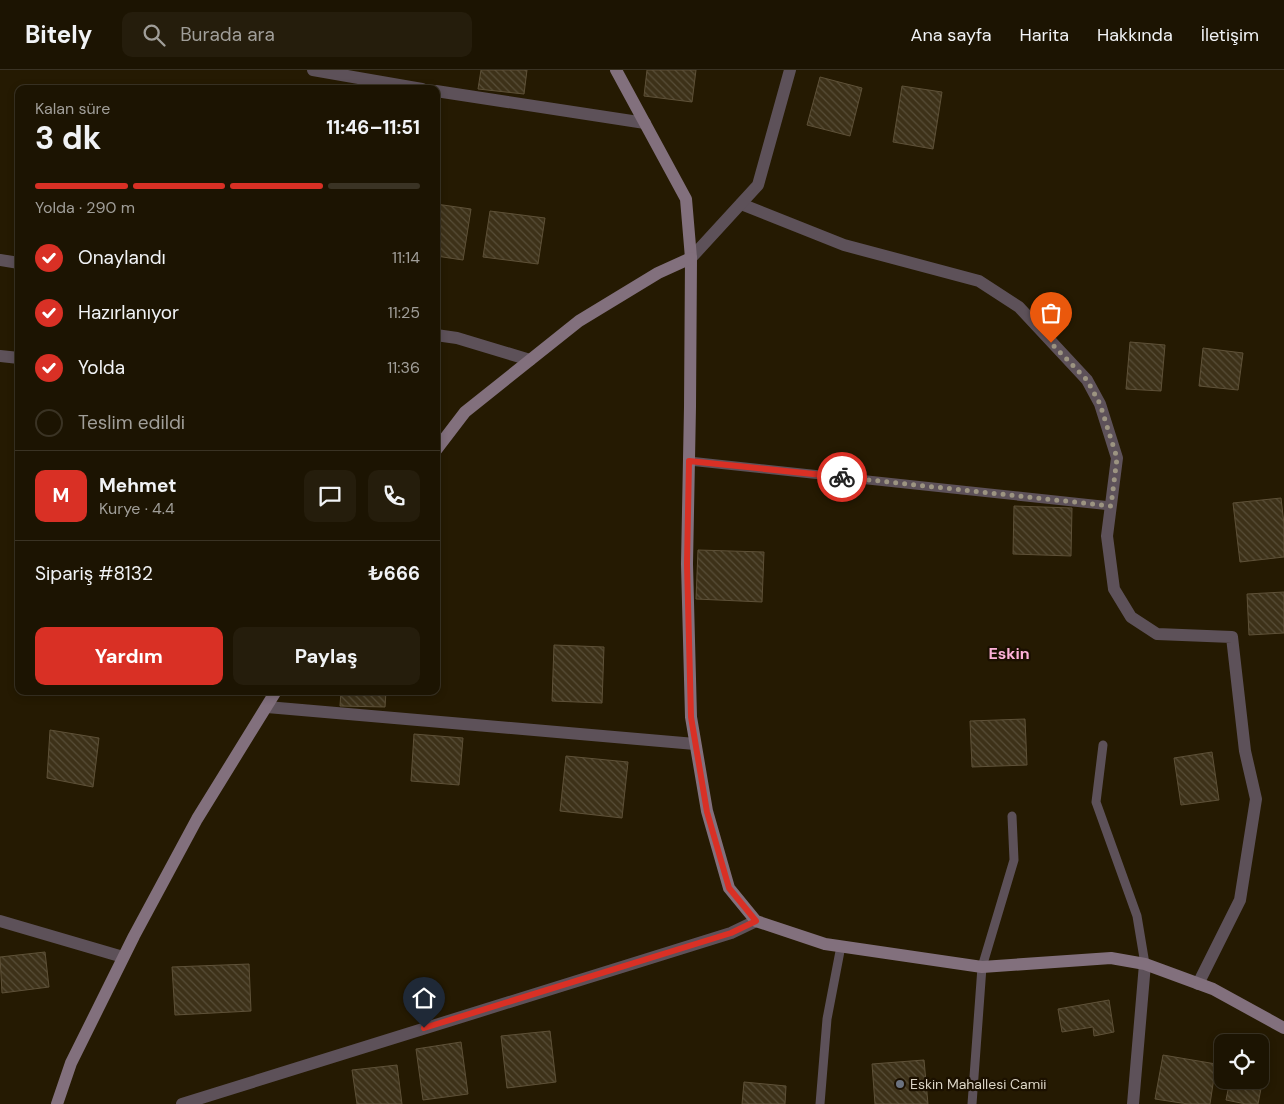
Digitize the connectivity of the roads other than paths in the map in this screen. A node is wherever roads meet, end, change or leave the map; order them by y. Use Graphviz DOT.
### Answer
graph roads {
  1 [pos="313,70"];
  2 [pos="616,70"];
  3 [pos="790,70"];
  4 [pos="399,85"];
  5 [pos="440,92"];
  6 [pos="645,123"];
  7 [pos="741,204"];
  8 [pos="691,258"];
  9 [pos="0,260"];
  10 [pos="15,262"];
  11 [pos="440,336"];
  12 [pos="0,356"];
  13 [pos="15,358"];
  14 [pos="530,360"];
  15 [pos="440,442"];
  16 [pos="689,461"];
  17 [pos="1111,506"];
  18 [pos="274,695"];
  19 [pos="267,707"];
  20 [pos="695,744"];
  21 [pos="1103,745"];
  22 [pos="1012,816"];
  23 [pos="0,921"];
  24 [pos="756,921"];
  25 [pos="840,946"];
  26 [pos="124,957"];
  27 [pos="1145,964"];
  28 [pos="982,967"];
  29 [pos="1198,984"];
  30 [pos="1284,1028"];
  31 [pos="57,1104"];
  32 [pos="182,1104"];
  33 [pos="820,1104"];
  34 [pos="972,1104"];
  35 [pos="1133,1104"];
  1 -- 4 [label="street"];
  2 -- 6 [label="street"];
  3 -- 7 [label="street"];
  5 -- 6 [label="street"];
  6 -- 8 [label="street"];
  7 -- 8 [label="street"];
  7 -- 17 [label="street"];
  8 -- 14 [label="street"];
  8 -- 16 [label="street"];
  9 -- 10 [label="street"];
  11 -- 14 [label="street"];
  12 -- 13 [label="street"];
  14 -- 15 [label="street"];
  16 -- 17 [label="lane"];
  16 -- 20 [label="street"];
  17 -- 29 [label="street"];
  18 -- 19 [label="street"];
  19 -- 20 [label="street"];
  19 -- 26 [label="street"];
  20 -- 24 [label="street"];
  21 -- 27 [label="lane"];
  22 -- 28 [label="lane"];
  23 -- 26 [label="street"];
  24 -- 25 [label="street"];
  24 -- 32 [label="street"];
  25 -- 28 [label="street"];
  25 -- 33 [label="lane"];
  26 -- 31 [label="street"];
  27 -- 28 [label="street"];
  27 -- 29 [label="street"];
  27 -- 35 [label="street"];
  28 -- 34 [label="lane"];
  29 -- 30 [label="street"];
}
